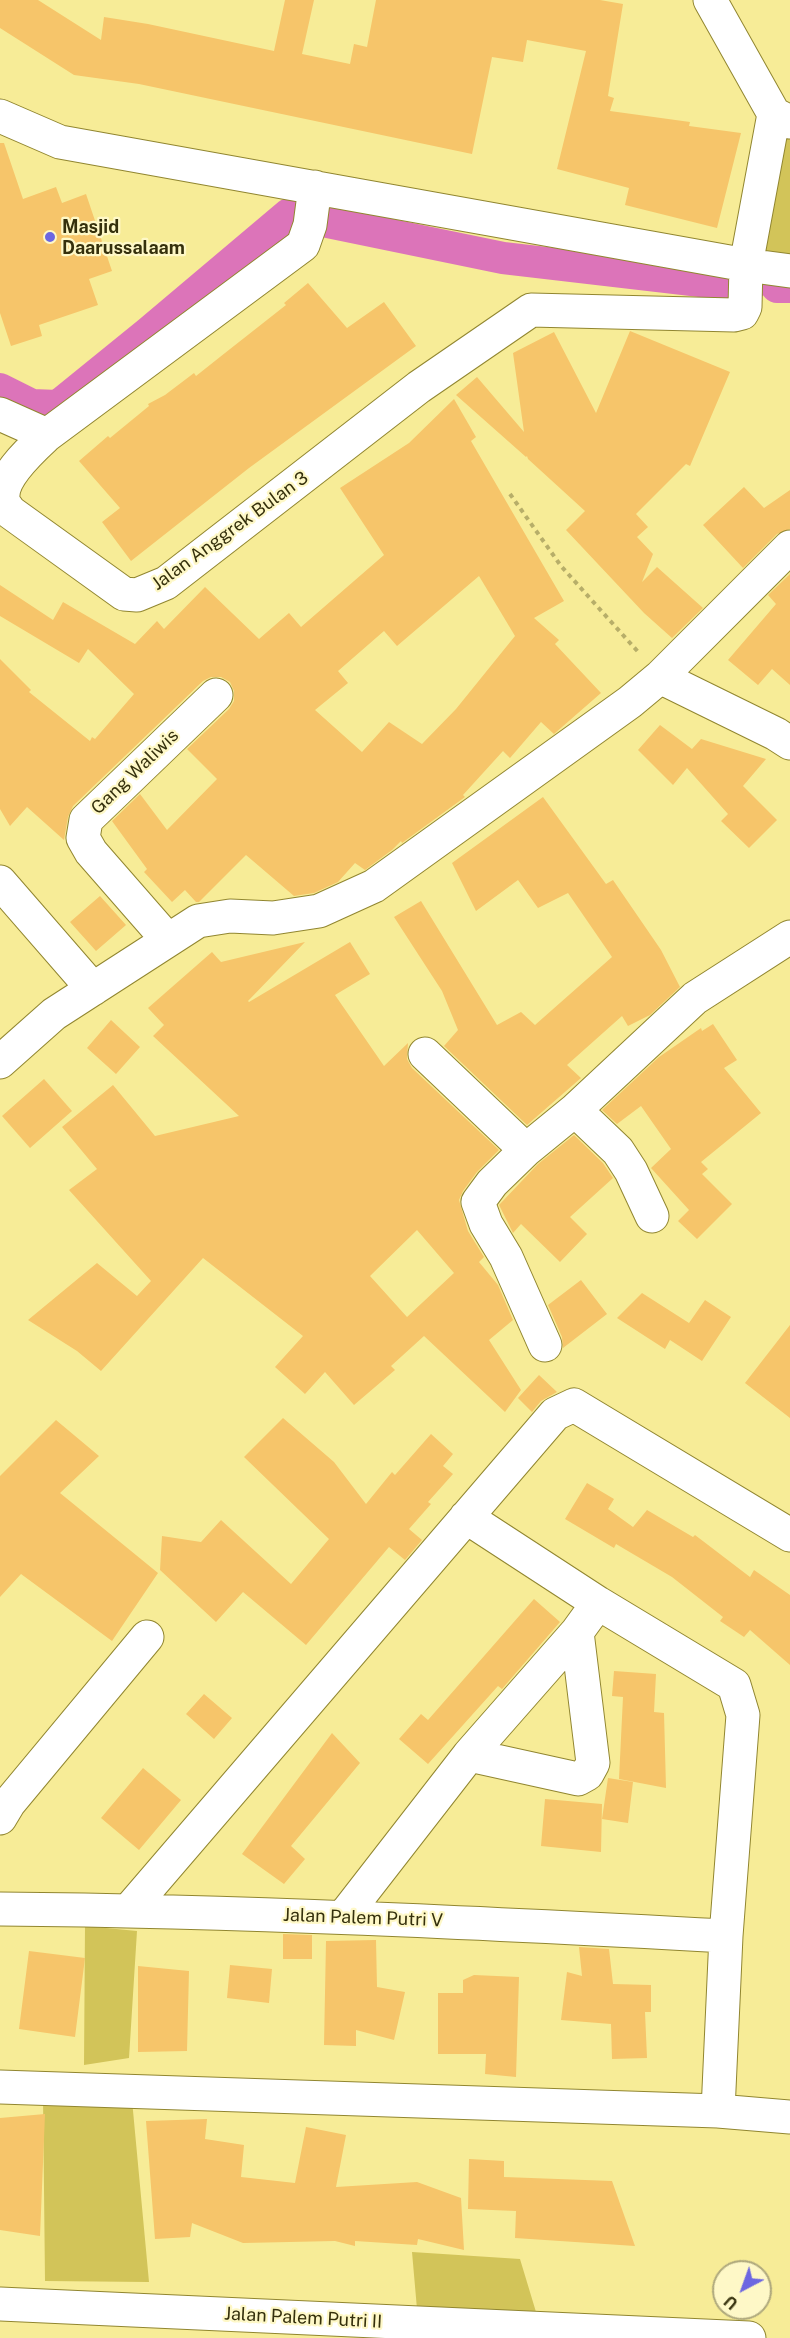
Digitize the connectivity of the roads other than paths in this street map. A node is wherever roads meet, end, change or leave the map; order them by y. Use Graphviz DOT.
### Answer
graph roads {
  1 [pos="710,0"];
  2 [pos="0,116"];
  3 [pos="782,118"];
  4 [pos="313,204"];
  5 [pos="746,265"];
  6 [pos="790,271"];
  7 [pos="0,414"];
  8 [pos="47,435"];
  9 [pos="790,547"];
  10 [pos="660,676"];
  11 [pos="216,695"];
  12 [pos="790,743"];
  13 [pos="0,882"];
  14 [pos="790,936"];
  15 [pos="167,939"];
  16 [pos="93,989"];
  17 [pos="425,1054"];
  18 [pos="0,1062"];
  19 [pos="575,1110"];
  20 [pos="526,1150"];
  21 [pos="652,1216"];
  22 [pos="545,1345"];
  23 [pos="466,1517"];
  24 [pos="790,1535"];
  25 [pos="598,1603"];
  26 [pos="577,1632"];
  27 [pos="147,1637"];
  28 [pos="469,1755"];
  29 [pos="0,1818"];
  30 [pos="0,1909"];
  31 [pos="129,1910"];
  32 [pos="344,1916"];
  33 [pos="726,1936"];
  34 [pos="0,2087"];
  35 [pos="718,2111"];
  36 [pos="790,2117"];
  37 [pos="0,2304"];
  38 [pos="749,2338"];
  1 -- 3 [label="street"];
  2 -- 4 [label="street"];
  3 -- 5 [label="street, Jalan Anggrek Bulan 3"];
  4 -- 5 [label="street"];
  4 -- 8 [label="street, Jalan Anggrek Bulan 3"];
  5 -- 6 [label="street"];
  5 -- 8 [label="street, Jalan Anggrek Bulan 3"];
  7 -- 8 [label="street"];
  9 -- 10 [label="street"];
  10 -- 12 [label="street"];
  10 -- 15 [label="street"];
  11 -- 15 [label="street, Gang Waliwis"];
  13 -- 16 [label="street"];
  14 -- 19 [label="street"];
  15 -- 16 [label="street"];
  16 -- 18 [label="street"];
  17 -- 20 [label="street"];
  19 -- 20 [label="street"];
  19 -- 21 [label="street"];
  20 -- 22 [label="street"];
  23 -- 24 [label="street"];
  23 -- 25 [label="street"];
  23 -- 31 [label="street"];
  25 -- 26 [label="street"];
  25 -- 33 [label="street"];
  26 -- 28 [label="street"];
  26 -- 28 [label="street"];
  27 -- 29 [label="street"];
  28 -- 32 [label="street"];
  30 -- 31 [label="street, Jalan Palem Putri V"];
  31 -- 32 [label="street, Jalan Palem Putri V"];
  32 -- 33 [label="street, Jalan Palem Putri V"];
  33 -- 35 [label="street"];
  34 -- 35 [label="street"];
  35 -- 36 [label="street"];
  37 -- 38 [label="street, Jalan Palem Putri II"];
}
